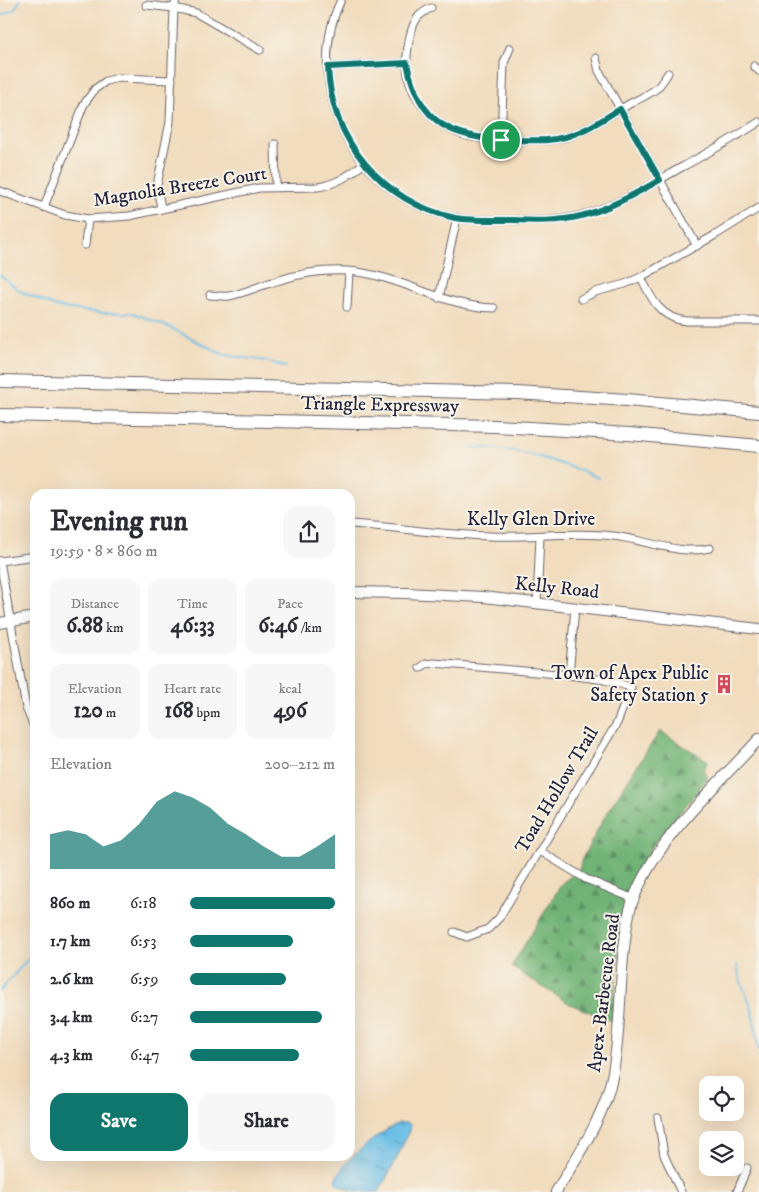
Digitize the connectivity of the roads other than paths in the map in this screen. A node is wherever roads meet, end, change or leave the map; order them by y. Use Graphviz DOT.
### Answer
graph roads {
  1 [pos="341,0"];
  2 [pos="175,4"];
  3 [pos="146,5"];
  4 [pos="431,8"];
  5 [pos="510,48"];
  6 [pos="260,50"];
  7 [pos="596,58"];
  8 [pos="407,63"];
  9 [pos="328,67"];
  10 [pos="668,73"];
  11 [pos="172,80"];
  12 [pos="620,109"];
  13 [pos="759,122"];
  14 [pos="501,140"];
  15 [pos="275,144"];
  16 [pos="364,163"];
  17 [pos="660,180"];
  18 [pos="276,187"];
  19 [pos="0,192"];
  20 [pos="44,208"];
  21 [pos="759,208"];
  22 [pos="161,209"];
  23 [pos="457,218"];
  24 [pos="88,219"];
  25 [pos="85,246"];
  26 [pos="697,246"];
  27 [pos="349,272"];
  28 [pos="641,277"];
  29 [pos="210,295"];
  30 [pos="439,298"];
  31 [pos="581,299"];
  32 [pos="347,307"];
  33 [pos="494,308"];
  34 [pos="759,321"];
  35 [pos="0,381"];
  36 [pos="759,412"];
  37 [pos="0,415"];
  38 [pos="759,446"];
  39 [pos="355,525"];
  40 [pos="540,536"];
  41 [pos="710,548"];
  42 [pos="30,557"];
  43 [pos="0,561"];
  44 [pos="355,592"];
  45 [pos="537,604"];
  46 [pos="576,608"];
  47 [pos="30,618"];
  48 [pos="11,621"];
  49 [pos="0,623"];
  50 [pos="759,630"];
  51 [pos="420,668"];
  52 [pos="569,675"];
  53 [pos="30,717"];
  54 [pos="759,739"];
  55 [pos="540,851"];
  56 [pos="634,899"];
  57 [pos="454,932"];
  58 [pos="658,1118"];
  59 [pos="748,1168"];
  60 [pos="556,1192"];
  61 [pos="681,1192"];
  62 [pos="737,1192"];
  1 -- 9 [label="street"];
  2 -- 3 [label="street"];
  2 -- 6 [label="street"];
  2 -- 11 [label="street"];
  4 -- 8 [label="street"];
  5 -- 14 [label="street"];
  7 -- 12 [label="street"];
  8 -- 9 [label="street"];
  8 -- 14 [label="street"];
  9 -- 16 [label="street"];
  10 -- 12 [label="street"];
  11 -- 20 [label="street"];
  11 -- 22 [label="street"];
  12 -- 14 [label="street"];
  12 -- 17 [label="street"];
  13 -- 17 [label="street"];
  15 -- 18 [label="street"];
  16 -- 18 [label="street, Magnolia Breeze Court"];
  16 -- 23 [label="street"];
  17 -- 23 [label="street"];
  17 -- 26 [label="street"];
  18 -- 22 [label="street, Magnolia Breeze Court"];
  19 -- 20 [label="street, Magnolia Breeze Court"];
  20 -- 24 [label="street, Magnolia Breeze Court"];
  21 -- 26 [label="street"];
  22 -- 24 [label="street, Magnolia Breeze Court"];
  23 -- 30 [label="street"];
  24 -- 25 [label="street"];
  26 -- 28 [label="street"];
  27 -- 29 [label="street"];
  27 -- 30 [label="street"];
  27 -- 32 [label="street"];
  28 -- 31 [label="street"];
  28 -- 34 [label="street"];
  30 -- 33 [label="street"];
  35 -- 36 [label="highway, Triangle Expressway"];
  37 -- 38 [label="highway, Triangle Expressway"];
  39 -- 40 [label="street, Kelly Glen Drive"];
  40 -- 41 [label="street, Kelly Glen Drive"];
  40 -- 45 [label="street"];
  42 -- 43 [label="street"];
  43 -- 48 [label="street"];
  44 -- 45 [label="street, Kelly Road"];
  45 -- 46 [label="street, Kelly Road"];
  46 -- 50 [label="street, Kelly Road"];
  46 -- 52 [label="street"];
  47 -- 48 [label="street"];
  48 -- 49 [label="street"];
  48 -- 53 [label="street"];
  51 -- 52 [label="street, Toad Hollow Trail"];
  52 -- 55 [label="street, Toad Hollow Trail"];
  54 -- 56 [label="street, Apex-Barbecue Road"];
  55 -- 56 [label="street"];
  55 -- 57 [label="street, Toad Hollow Trail"];
  56 -- 60 [label="street, Apex-Barbecue Road"];
  58 -- 61 [label="street"];
  59 -- 62 [label="street"];
}
